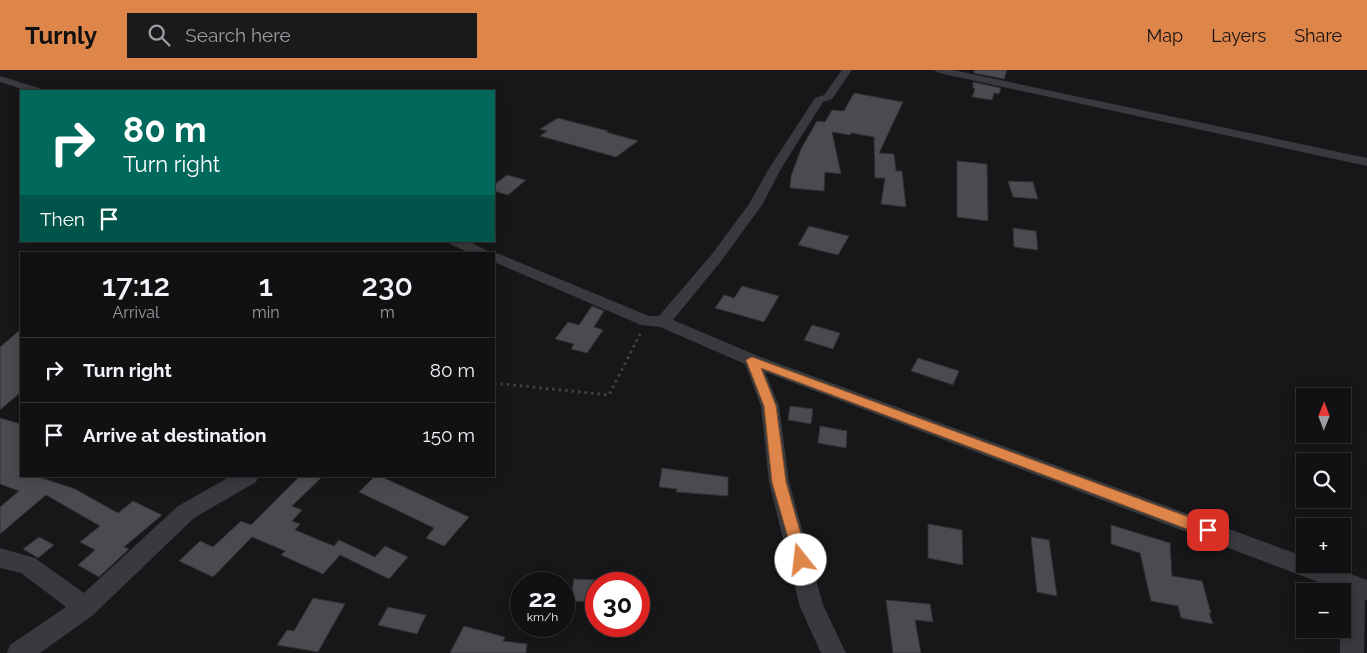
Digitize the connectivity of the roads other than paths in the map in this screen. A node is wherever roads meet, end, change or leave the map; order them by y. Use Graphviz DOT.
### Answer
graph roads {
  1 [pos="847,70"];
  2 [pos="939,70"];
  3 [pos="2,80"];
  4 [pos="35,90"];
  5 [pos="1367,162"];
  6 [pos="457,242"];
  7 [pos="480,252"];
  8 [pos="495,257"];
  9 [pos="655,322"];
  10 [pos="752,360"];
  11 [pos="247,477"];
  12 [pos="0,558"];
  13 [pos="1360,587"];
  14 [pos="85,607"];
  15 [pos="19,653"];
  16 [pos="834,653"];
  17 [pos="1352,653"];
  1 -- 9 [label="street"];
  2 -- 5 [label="street"];
  3 -- 4 [label="street"];
  6 -- 7 [label="street"];
  8 -- 9 [label="street"];
  9 -- 10 [label="street"];
  10 -- 13 [label="street"];
  10 -- 16 [label="street"];
  11 -- 14 [label="street"];
  12 -- 14 [label="street"];
  13 -- 17 [label="street"];
  14 -- 15 [label="street"];
}
